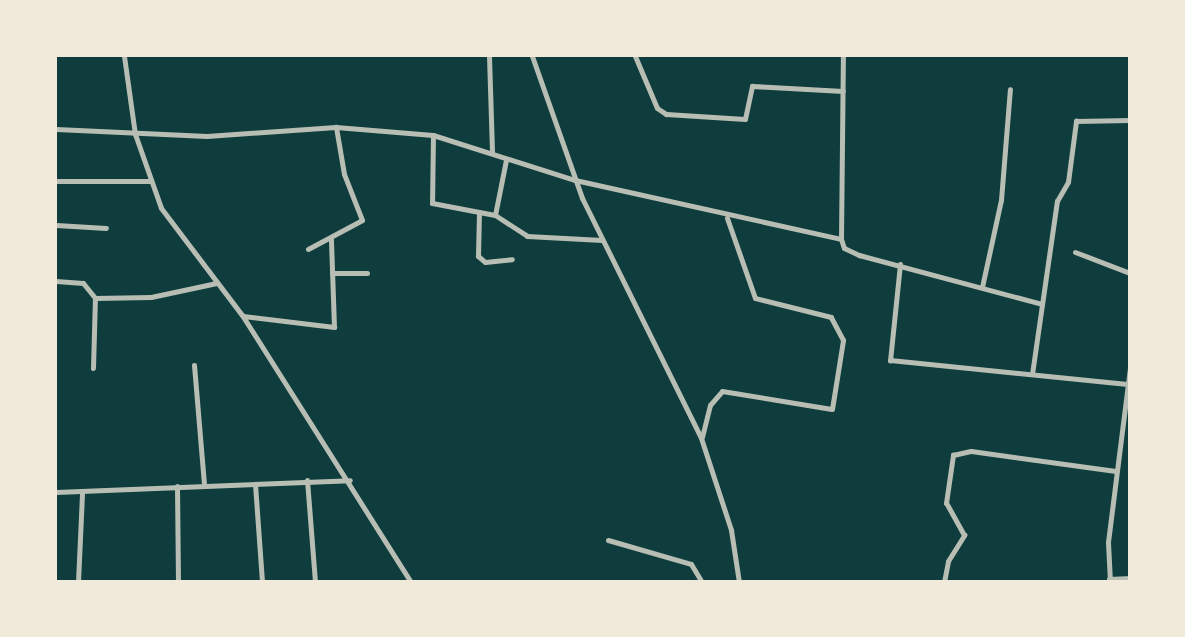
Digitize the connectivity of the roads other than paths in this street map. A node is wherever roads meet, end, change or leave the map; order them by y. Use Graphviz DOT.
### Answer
graph roads {
  1 [pos="124,56"];
  2 [pos="489,56"];
  3 [pos="532,56"];
  4 [pos="636,56"];
  5 [pos="843,56"];
  6 [pos="1010,88"];
  7 [pos="843,91"];
  8 [pos="1130,120"];
  9 [pos="336,127"];
  10 [pos="56,129"];
  11 [pos="135,134"];
  12 [pos="433,135"];
  13 [pos="492,153"];
  14 [pos="506,160"];
  15 [pos="575,180"];
  16 [pos="56,181"];
  17 [pos="150,181"];
  18 [pos="479,212"];
  19 [pos="495,215"];
  20 [pos="727,218"];
  21 [pos="56,225"];
  22 [pos="106,228"];
  23 [pos="331,239"];
  24 [pos="841,239"];
  25 [pos="602,240"];
  26 [pos="308,249"];
  27 [pos="1075,252"];
  28 [pos="512,260"];
  29 [pos="900,264"];
  30 [pos="332,273"];
  31 [pos="367,273"];
  32 [pos="1130,273"];
  33 [pos="56,281"];
  34 [pos="217,283"];
  35 [pos="982,287"];
  36 [pos="95,298"];
  37 [pos="1042,304"];
  38 [pos="243,316"];
  39 [pos="194,365"];
  40 [pos="1130,367"];
  41 [pos="93,368"];
  42 [pos="1032,374"];
  43 [pos="1127,379"];
  44 [pos="701,438"];
  45 [pos="1116,471"];
  46 [pos="307,480"];
  47 [pos="350,480"];
  48 [pos="204,483"];
  49 [pos="255,484"];
  50 [pos="177,486"];
  51 [pos="56,492"];
  52 [pos="82,493"];
  53 [pos="608,540"];
  54 [pos="1130,578"];
  55 [pos="1109,580"];
  56 [pos="78,582"];
  57 [pos="178,582"];
  58 [pos="262,582"];
  59 [pos="315,582"];
  60 [pos="411,582"];
  61 [pos="702,582"];
  62 [pos="739,582"];
  63 [pos="944,582"];
  1 -- 11 [label="street"];
  2 -- 13 [label="street"];
  3 -- 15 [label="street"];
  4 -- 7 [label="street"];
  5 -- 7 [label="street"];
  6 -- 35 [label="street"];
  7 -- 24 [label="street"];
  8 -- 37 [label="street"];
  9 -- 11 [label="street"];
  9 -- 12 [label="street"];
  9 -- 23 [label="street"];
  10 -- 11 [label="street"];
  11 -- 17 [label="street"];
  12 -- 13 [label="street"];
  12 -- 18 [label="street"];
  13 -- 14 [label="street"];
  14 -- 15 [label="street"];
  14 -- 19 [label="street"];
  15 -- 20 [label="street"];
  15 -- 25 [label="street"];
  16 -- 17 [label="street"];
  17 -- 34 [label="street"];
  18 -- 19 [label="street"];
  18 -- 28 [label="street"];
  19 -- 25 [label="street"];
  20 -- 24 [label="street"];
  20 -- 44 [label="street"];
  21 -- 22 [label="street"];
  23 -- 26 [label="street"];
  23 -- 30 [label="street"];
  24 -- 29 [label="street"];
  25 -- 44 [label="street"];
  27 -- 32 [label="street"];
  29 -- 35 [label="street"];
  29 -- 42 [label="street"];
  30 -- 31 [label="street"];
  30 -- 38 [label="street"];
  33 -- 36 [label="street"];
  34 -- 36 [label="street"];
  34 -- 38 [label="street"];
  35 -- 37 [label="street"];
  36 -- 41 [label="street"];
  37 -- 42 [label="street"];
  38 -- 47 [label="street"];
  39 -- 48 [label="street"];
  40 -- 43 [label="street"];
  42 -- 43 [label="street"];
  43 -- 45 [label="street"];
  44 -- 62 [label="street"];
  45 -- 55 [label="street"];
  45 -- 63 [label="street"];
  46 -- 47 [label="street"];
  46 -- 49 [label="street"];
  46 -- 59 [label="street"];
  47 -- 60 [label="street"];
  48 -- 49 [label="street"];
  48 -- 50 [label="street"];
  49 -- 58 [label="street"];
  50 -- 52 [label="street"];
  50 -- 57 [label="street"];
  51 -- 52 [label="street"];
  52 -- 56 [label="street"];
  53 -- 61 [label="street"];
  54 -- 55 [label="street"];
}
